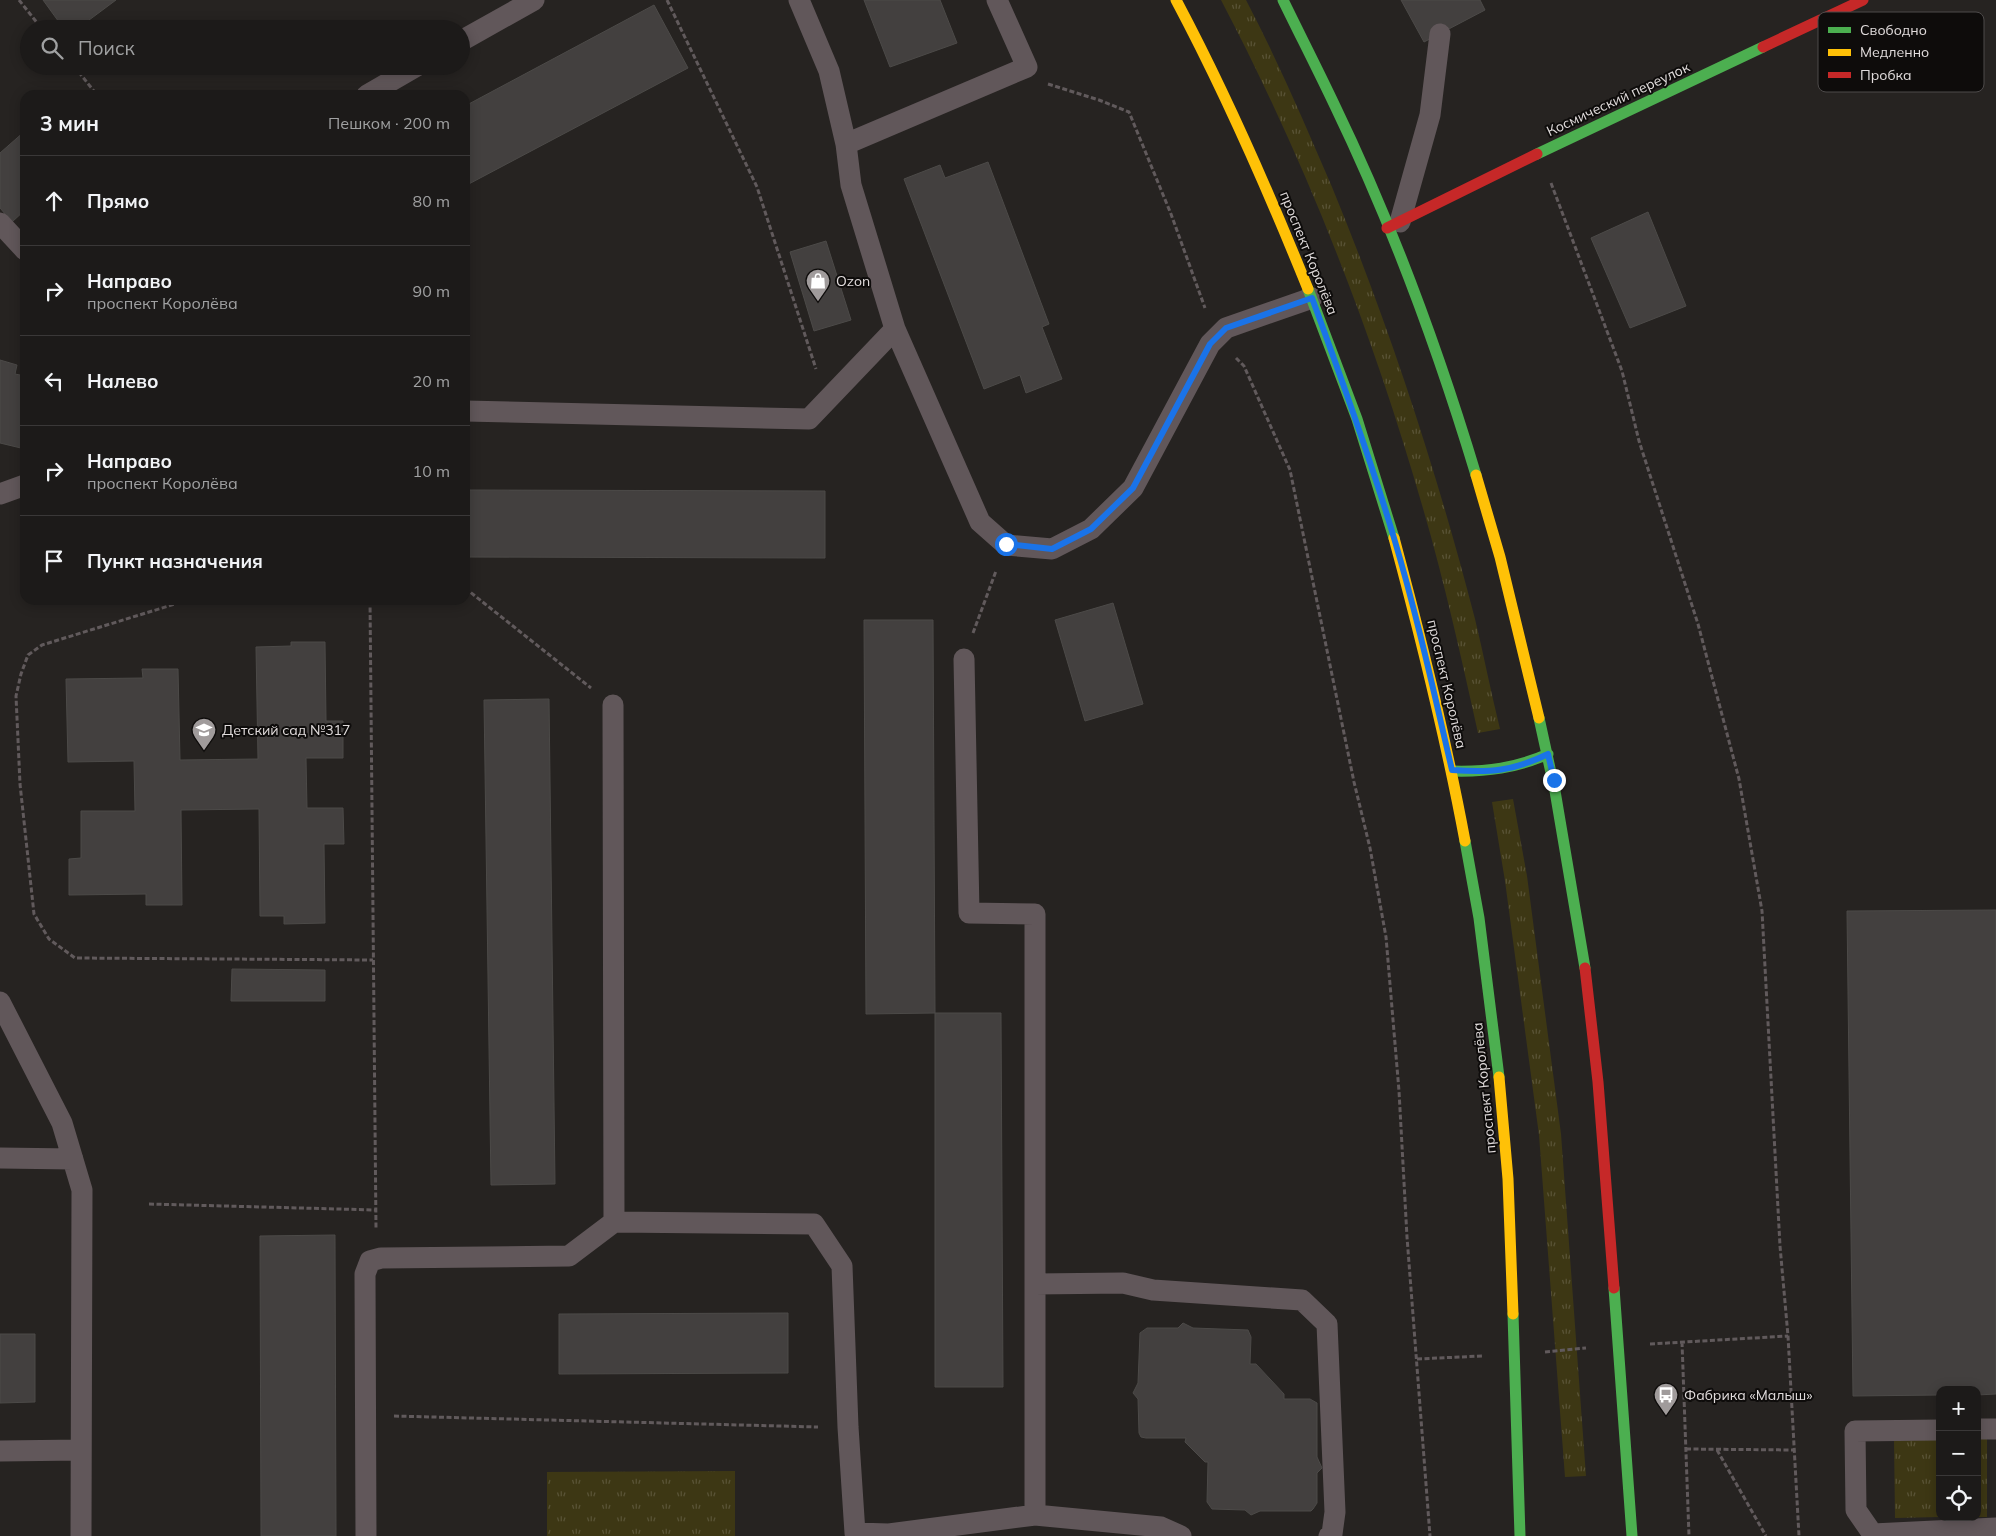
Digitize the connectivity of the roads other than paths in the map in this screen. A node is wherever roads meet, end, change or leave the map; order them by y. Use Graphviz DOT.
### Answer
graph roads {
  1 [pos="534,0"];
  2 [pos="799,0"];
  3 [pos="997,0"];
  4 [pos="1176,0"];
  5 [pos="1283,0"];
  6 [pos="1863,0"];
  7 [pos="1837,12"];
  8 [pos="1818,21"];
  9 [pos="1440,34"];
  10 [pos="470,36"];
  11 [pos="401,75"];
  12 [pos="375,90"];
  13 [pos="846,144"];
  14 [pos="0,223"];
  15 [pos="1394,225"];
  16 [pos="20,245"];
  17 [pos="1312,298"];
  18 [pos="895,330"];
  19 [pos="470,411"];
  20 [pos="20,487"];
  21 [pos="0,494"];
  22 [pos="964,659"];
  23 [pos="613,705"];
  24 [pos="1548,754"];
  25 [pos="1452,770"];
  26 [pos="0,1002"];
  27 [pos="0,1158"];
  28 [pos="73,1159"];
  29 [pos="614,1222"];
  30 [pos="1035,1284"];
  31 [pos="1981,1429"];
  32 [pos="1996,1429"];
  33 [pos="1936,1430"];
  34 [pos="81,1450"];
  35 [pos="0,1451"];
  36 [pos="1035,1515"];
  37 [pos="1996,1528"];
  38 [pos="889,1535"];
  39 [pos="1874,1535"];
  40 [pos="81,1536"];
  41 [pos="366,1536"];
  42 [pos="1181,1536"];
  43 [pos="1329,1536"];
  44 [pos="1520,1536"];
  45 [pos="1632,1536"];
  1 -- 10 [label="lane"];
  2 -- 13 [label="lane"];
  3 -- 13 [label="lane"];
  4 -- 17 [label="main road, проспект Королёва"];
  5 -- 15 [label="main road"];
  6 -- 7 [label="main road, Космический переулок"];
  8 -- 15 [label="main road, Космический переулок"];
  9 -- 15 [label="lane"];
  11 -- 12 [label="lane"];
  13 -- 18 [label="lane"];
  14 -- 16 [label="lane"];
  15 -- 24 [label="main road"];
  17 -- 18 [label="lane"];
  17 -- 25 [label="main road, проспект Королёва"];
  18 -- 19 [label="lane"];
  20 -- 21 [label="lane"];
  22 -- 30 [label="lane"];
  23 -- 29 [label="lane"];
  24 -- 25 [label="main road"];
  24 -- 45 [label="main road"];
  25 -- 44 [label="main road, проспект Королёва"];
  26 -- 28 [label="lane"];
  27 -- 28 [label="lane"];
  28 -- 34 [label="lane"];
  29 -- 38 [label="lane"];
  29 -- 41 [label="lane"];
  30 -- 36 [label="lane"];
  30 -- 43 [label="lane"];
  31 -- 32 [label="lane"];
  33 -- 39 [label="lane"];
  34 -- 35 [label="lane"];
  34 -- 40 [label="lane"];
  36 -- 38 [label="lane"];
  36 -- 42 [label="lane"];
  37 -- 39 [label="lane"];
}
